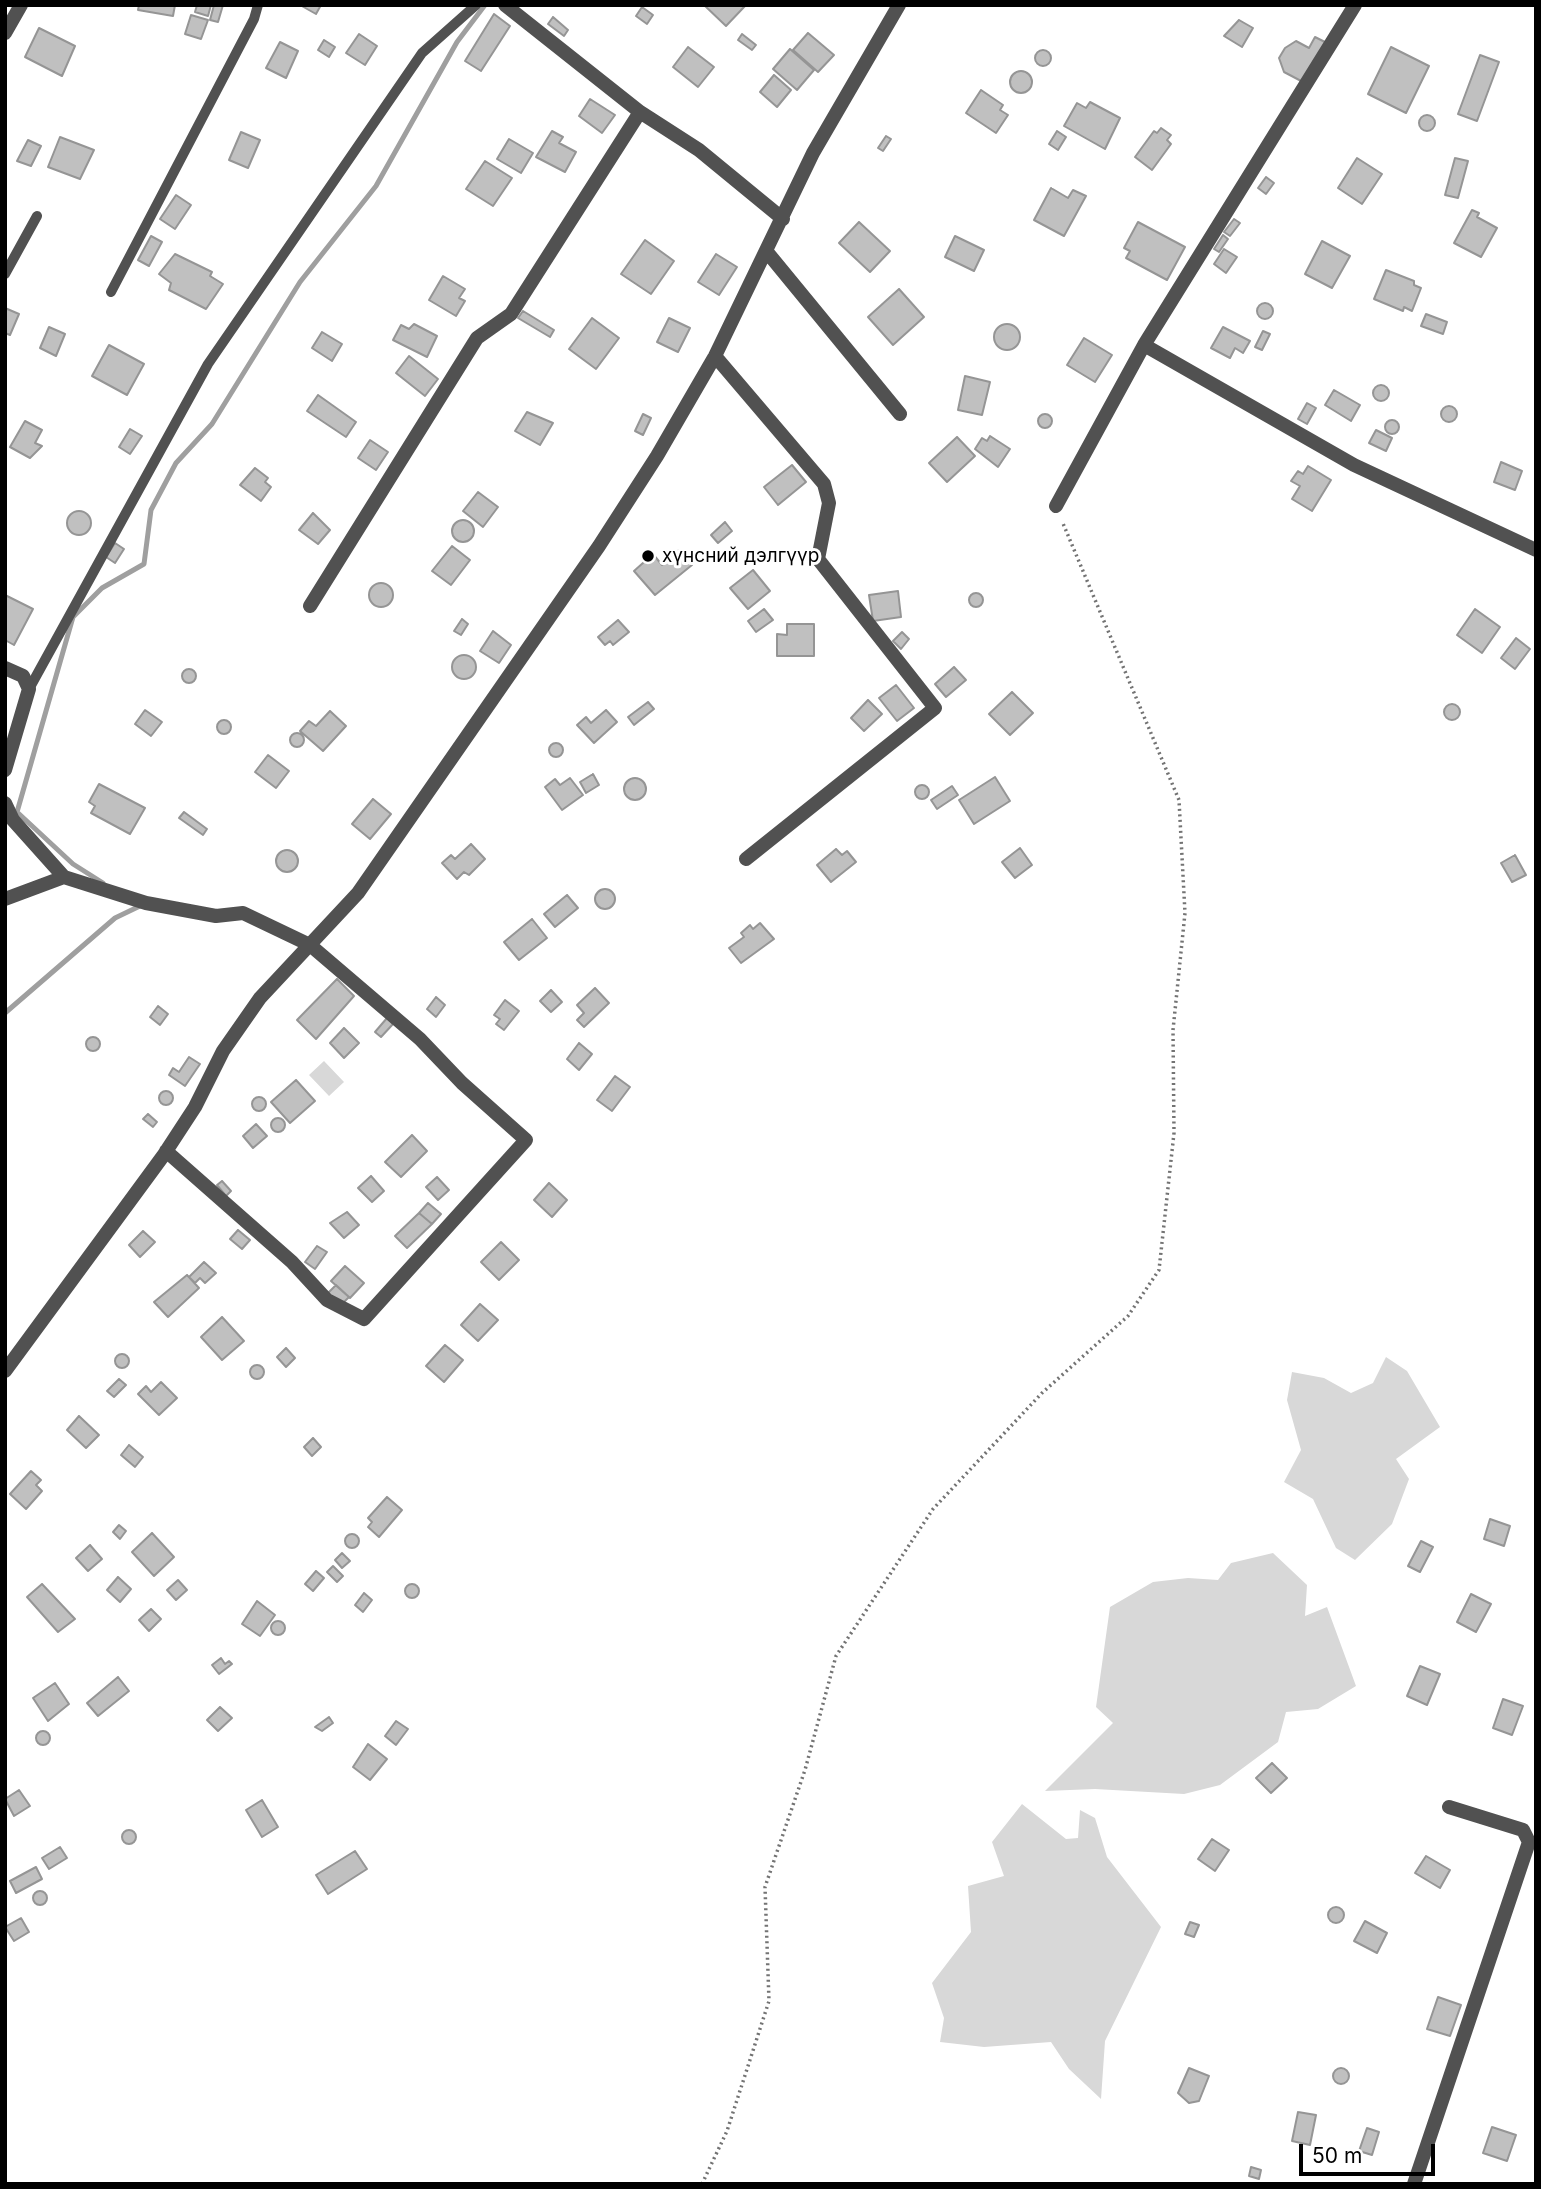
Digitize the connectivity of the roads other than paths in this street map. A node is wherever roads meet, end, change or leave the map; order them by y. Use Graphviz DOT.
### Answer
graph roads {
  1 [pos="21,5"];
  2 [pos="258,5"];
  3 [pos="476,5"];
  4 [pos="505,5"];
  5 [pos="899,5"];
  6 [pos="1354,5"];
  7 [pos="5,33"];
  8 [pos="640,113"];
  9 [pos="37,216"];
  10 [pos="783,219"];
  11 [pos="767,252"];
  12 [pos="5,274"];
  13 [pos="111,292"];
  14 [pos="1144,345"];
  15 [pos="715,356"];
  16 [pos="900,414"];
  17 [pos="1056,506"];
  18 [pos="1536,550"];
  19 [pos="310,606"];
  20 [pos="5,668"];
  21 [pos="29,689"];
  22 [pos="5,769"];
  23 [pos="5,803"];
  24 [pos="746,859"];
  25 [pos="64,877"];
  26 [pos="5,899"];
  27 [pos="310,945"];
  28 [pos="166,1151"];
  29 [pos="5,1371"];
  30 [pos="1449,1807"];
  31 [pos="1414,2184"];
  1 -- 7 [label="street"];
  2 -- 13 [label="lane"];
  3 -- 21 [label="lane"];
  4 -- 8 [label="street"];
  5 -- 10 [label="street"];
  6 -- 14 [label="street"];
  8 -- 10 [label="street"];
  8 -- 19 [label="street"];
  9 -- 12 [label="lane"];
  10 -- 11 [label="street"];
  11 -- 15 [label="street"];
  11 -- 16 [label="street"];
  14 -- 17 [label="street"];
  14 -- 18 [label="street"];
  15 -- 24 [label="street"];
  15 -- 27 [label="street"];
  20 -- 21 [label="street"];
  21 -- 22 [label="street"];
  23 -- 25 [label="street"];
  25 -- 26 [label="street"];
  25 -- 27 [label="street"];
  27 -- 28 [label="street"];
  27 -- 28 [label="street"];
  28 -- 29 [label="street"];
  30 -- 31 [label="street"];
}
